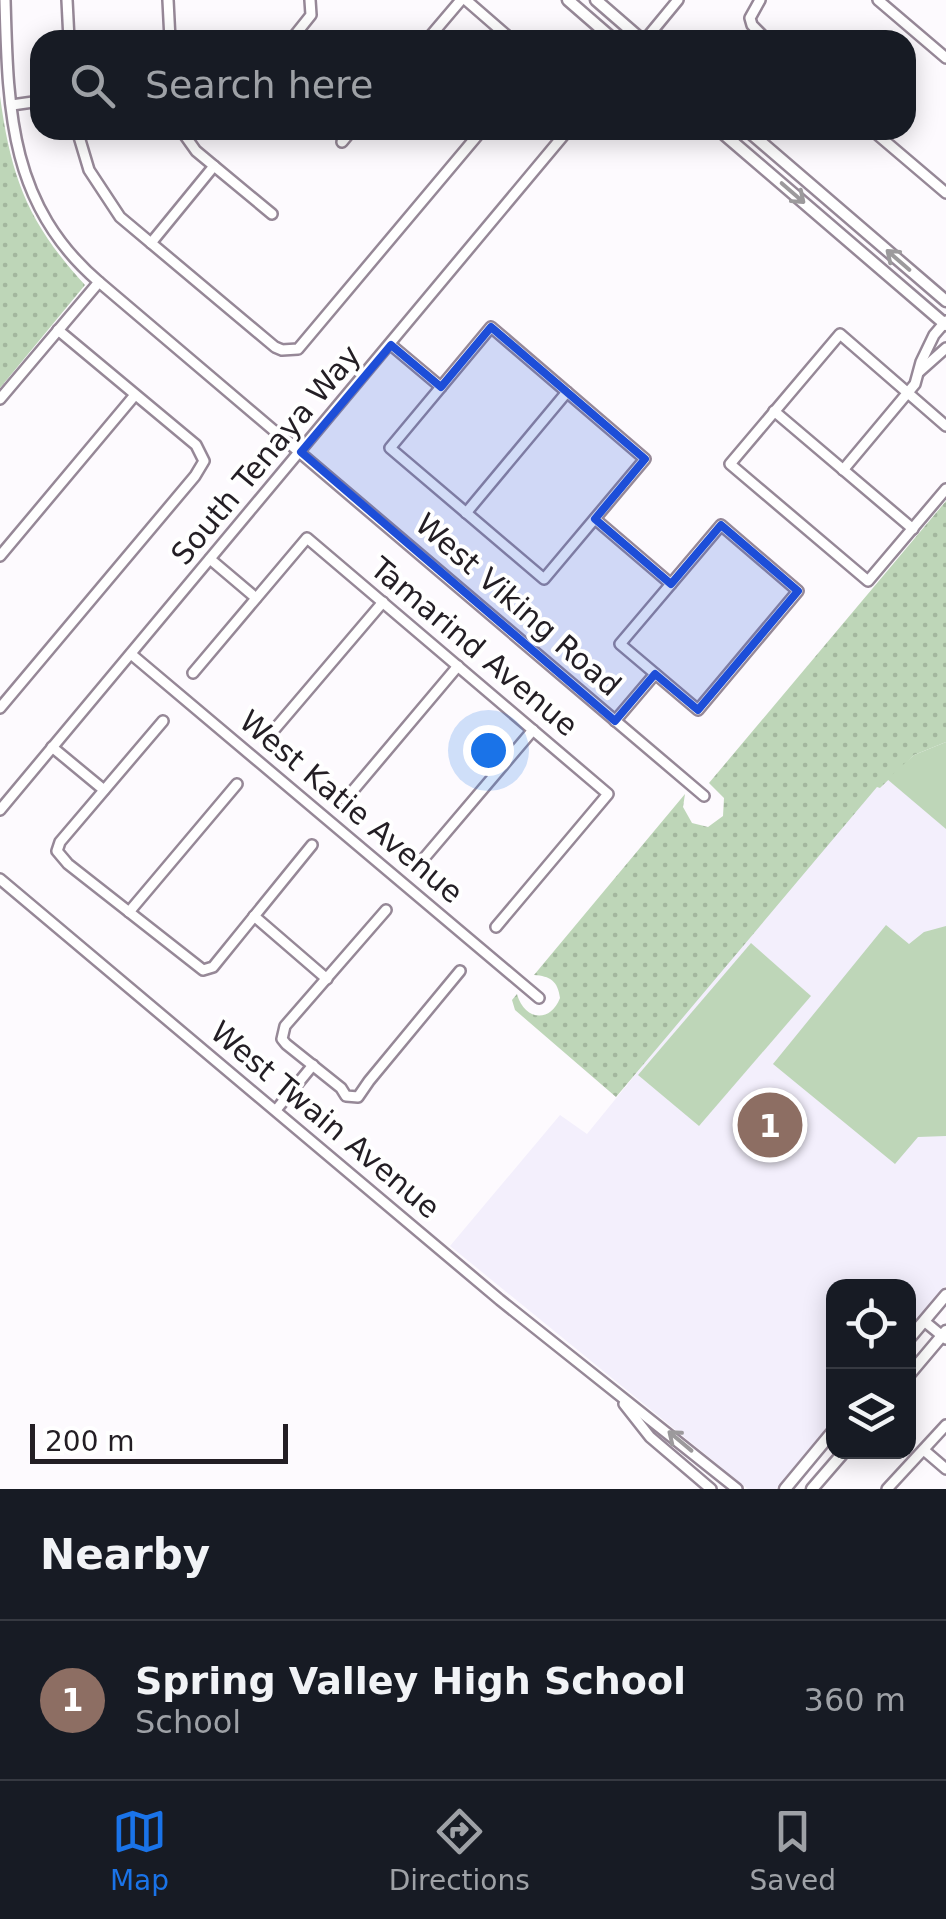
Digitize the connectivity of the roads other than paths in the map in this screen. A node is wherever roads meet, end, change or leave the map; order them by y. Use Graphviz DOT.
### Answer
graph roads {
  1 [pos="5,0"];
  2 [pos="68,0"];
  3 [pos="168,0"];
  4 [pos="463,0"];
  5 [pos="568,0"];
  6 [pos="596,0"];
  7 [pos="678,0"];
  8 [pos="760,0"];
  9 [pos="878,0"];
  10 [pos="311,4"];
  11 [pos="69,30"];
  12 [pos="170,30"];
  13 [pos="299,30"];
  14 [pos="436,30"];
  15 [pos="500,30"];
  16 [pos="602,30"];
  17 [pos="632,30"];
  18 [pos="652,30"];
  19 [pos="757,30"];
  20 [pos="913,30"];
  21 [pos="3,32"];
  22 [pos="916,32"];
  23 [pos="946,58"];
  24 [pos="30,102"];
  25 [pos="12,104"];
  26 [pos="81,140"];
  27 [pos="188,140"];
  28 [pos="474,140"];
  29 [pos="560,140"];
  30 [pos="730,140"];
  31 [pos="759,140"];
  32 [pos="884,140"];
  33 [pos="214,166"];
  34 [pos="946,194"];
  35 [pos="272,214"];
  36 [pos="151,243"];
  37 [pos="98,282"];
  38 [pos="946,301"];
  39 [pos="945,323"];
  40 [pos="58,330"];
  41 [pos="391,345"];
  42 [pos="946,348"];
  43 [pos="920,372"];
  44 [pos="440,387"];
  45 [pos="567,392"];
  46 [pos="135,394"];
  47 [pos="908,394"];
  48 [pos="0,399"];
  49 [pos="774,411"];
  50 [pos="946,426"];
  51 [pos="301,452"];
  52 [pos="843,470"];
  53 [pos="946,489"];
  54 [pos="466,512"];
  55 [pos="595,519"];
  56 [pos="913,529"];
  57 [pos="0,556"];
  58 [pos="210,559"];
  59 [pos="671,584"];
  60 [pos="256,598"];
  61 [pos="382,602"];
  62 [pos="131,654"];
  63 [pos="458,666"];
  64 [pos="192,674"];
  65 [pos="655,674"];
  66 [pos="0,708"];
  67 [pos="162,721"];
  68 [pos="615,721"];
  69 [pos="533,730"];
  70 [pos="268,737"];
  71 [pos="52,748"];
  72 [pos="238,784"];
  73 [pos="104,790"];
  74 [pos="704,796"];
  75 [pos="345,800"];
  76 [pos="0,810"];
  77 [pos="312,846"];
  78 [pos="420,864"];
  79 [pos="0,879"];
  80 [pos="386,910"];
  81 [pos="129,912"];
  82 [pos="254,916"];
  83 [pos="496,928"];
  84 [pos="460,971"];
  85 [pos="327,978"];
  86 [pos="539,998"];
  87 [pos="313,1065"];
  88 [pos="276,1110"];
  89 [pos="946,1296"];
  90 [pos="924,1321"];
  91 [pos="916,1330"];
  92 [pos="945,1335"];
  93 [pos="914,1369"];
  94 [pos="619,1398"];
  95 [pos="946,1424"];
  96 [pos="826,1440"];
  97 [pos="926,1451"];
  98 [pos="838,1459"];
  99 [pos="946,1469"];
  100 [pos="711,1489"];
  101 [pos="737,1489"];
  102 [pos="785,1489"];
  103 [pos="812,1489"];
  104 [pos="887,1489"];
  1 -- 21 [label="street, West Viking Road"];
  2 -- 11 [label="street"];
  3 -- 12 [label="street"];
  4 -- 14 [label="street"];
  4 -- 15 [label="street"];
  5 -- 16 [label="main road"];
  6 -- 17 [label="main road"];
  7 -- 18 [label="street"];
  8 -- 19 [label="street"];
  9 -- 20 [label="street"];
  10 -- 13 [label="street"];
  21 -- 25 [label="street, West Viking Road"];
  22 -- 23 [label="street"];
  24 -- 25 [label="street"];
  25 -- 37 [label="street, West Viking Road"];
  26 -- 36 [label="street"];
  27 -- 33 [label="street"];
  28 -- 36 [label="street"];
  29 -- 41 [label="street, South Tenaya Way"];
  30 -- 39 [label="main road, one-way"];
  38 -- 31 [label="main road, one-way"];
  32 -- 34 [label="street"];
  33 -- 35 [label="street"];
  33 -- 36 [label="street"];
  37 -- 40 [label="street"];
  37 -- 51 [label="street, West Viking Road"];
  39 -- 43 [label="street"];
  40 -- 46 [label="street"];
  40 -- 48 [label="street"];
  41 -- 44 [label="street"];
  41 -- 51 [label="street, South Tenaya Way"];
  42 -- 43 [label="street"];
  43 -- 47 [label="street"];
  44 -- 45 [label="street"];
  44 -- 54 [label="street"];
  45 -- 54 [label="street"];
  45 -- 55 [label="street"];
  46 -- 57 [label="street"];
  46 -- 66 [label="street"];
  47 -- 49 [label="street"];
  47 -- 50 [label="street"];
  47 -- 52 [label="street"];
  49 -- 52 [label="street"];
  49 -- 56 [label="street"];
  51 -- 58 [label="street, South Tenaya Way"];
  51 -- 68 [label="street, West Viking Road"];
  52 -- 56 [label="street"];
  53 -- 56 [label="street"];
  54 -- 55 [label="street"];
  55 -- 59 [label="street"];
  58 -- 60 [label="street"];
  58 -- 62 [label="street, South Tenaya Way"];
  59 -- 65 [label="street"];
  59 -- 65 [label="street"];
  60 -- 61 [label="street, Tamarind Avenue"];
  60 -- 64 [label="street"];
  61 -- 63 [label="street, Tamarind Avenue"];
  61 -- 70 [label="street"];
  62 -- 71 [label="street, South Tenaya Way"];
  62 -- 86 [label="street, West Katie Avenue"];
  63 -- 69 [label="street, Tamarind Avenue"];
  63 -- 75 [label="street"];
  65 -- 68 [label="street"];
  67 -- 73 [label="street"];
  68 -- 74 [label="street, West Viking Road"];
  69 -- 78 [label="street"];
  69 -- 83 [label="street, Tamarind Avenue"];
  71 -- 73 [label="street"];
  71 -- 76 [label="street, South Tenaya Way"];
  72 -- 81 [label="street"];
  73 -- 81 [label="street"];
  77 -- 82 [label="street"];
  79 -- 88 [label="street, West Twain Avenue"];
  80 -- 85 [label="street"];
  81 -- 82 [label="street"];
  82 -- 85 [label="street"];
  84 -- 87 [label="street"];
  85 -- 87 [label="street"];
  87 -- 88 [label="street"];
  88 -- 94 [label="street, West Twain Avenue"];
  89 -- 90 [label="main road"];
  90 -- 91 [label="main road"];
  90 -- 92 [label="street"];
  92 -- 93 [label="main road"];
  94 -- 100 [label="street, West Twain Avenue"];
  101 -- 94 [label="street, West Twain Avenue, one-way"];
  95 -- 97 [label="street"];
  96 -- 102 [label="main road"];
  97 -- 99 [label="street"];
  97 -- 104 [label="street"];
  98 -- 103 [label="main road"];
}
